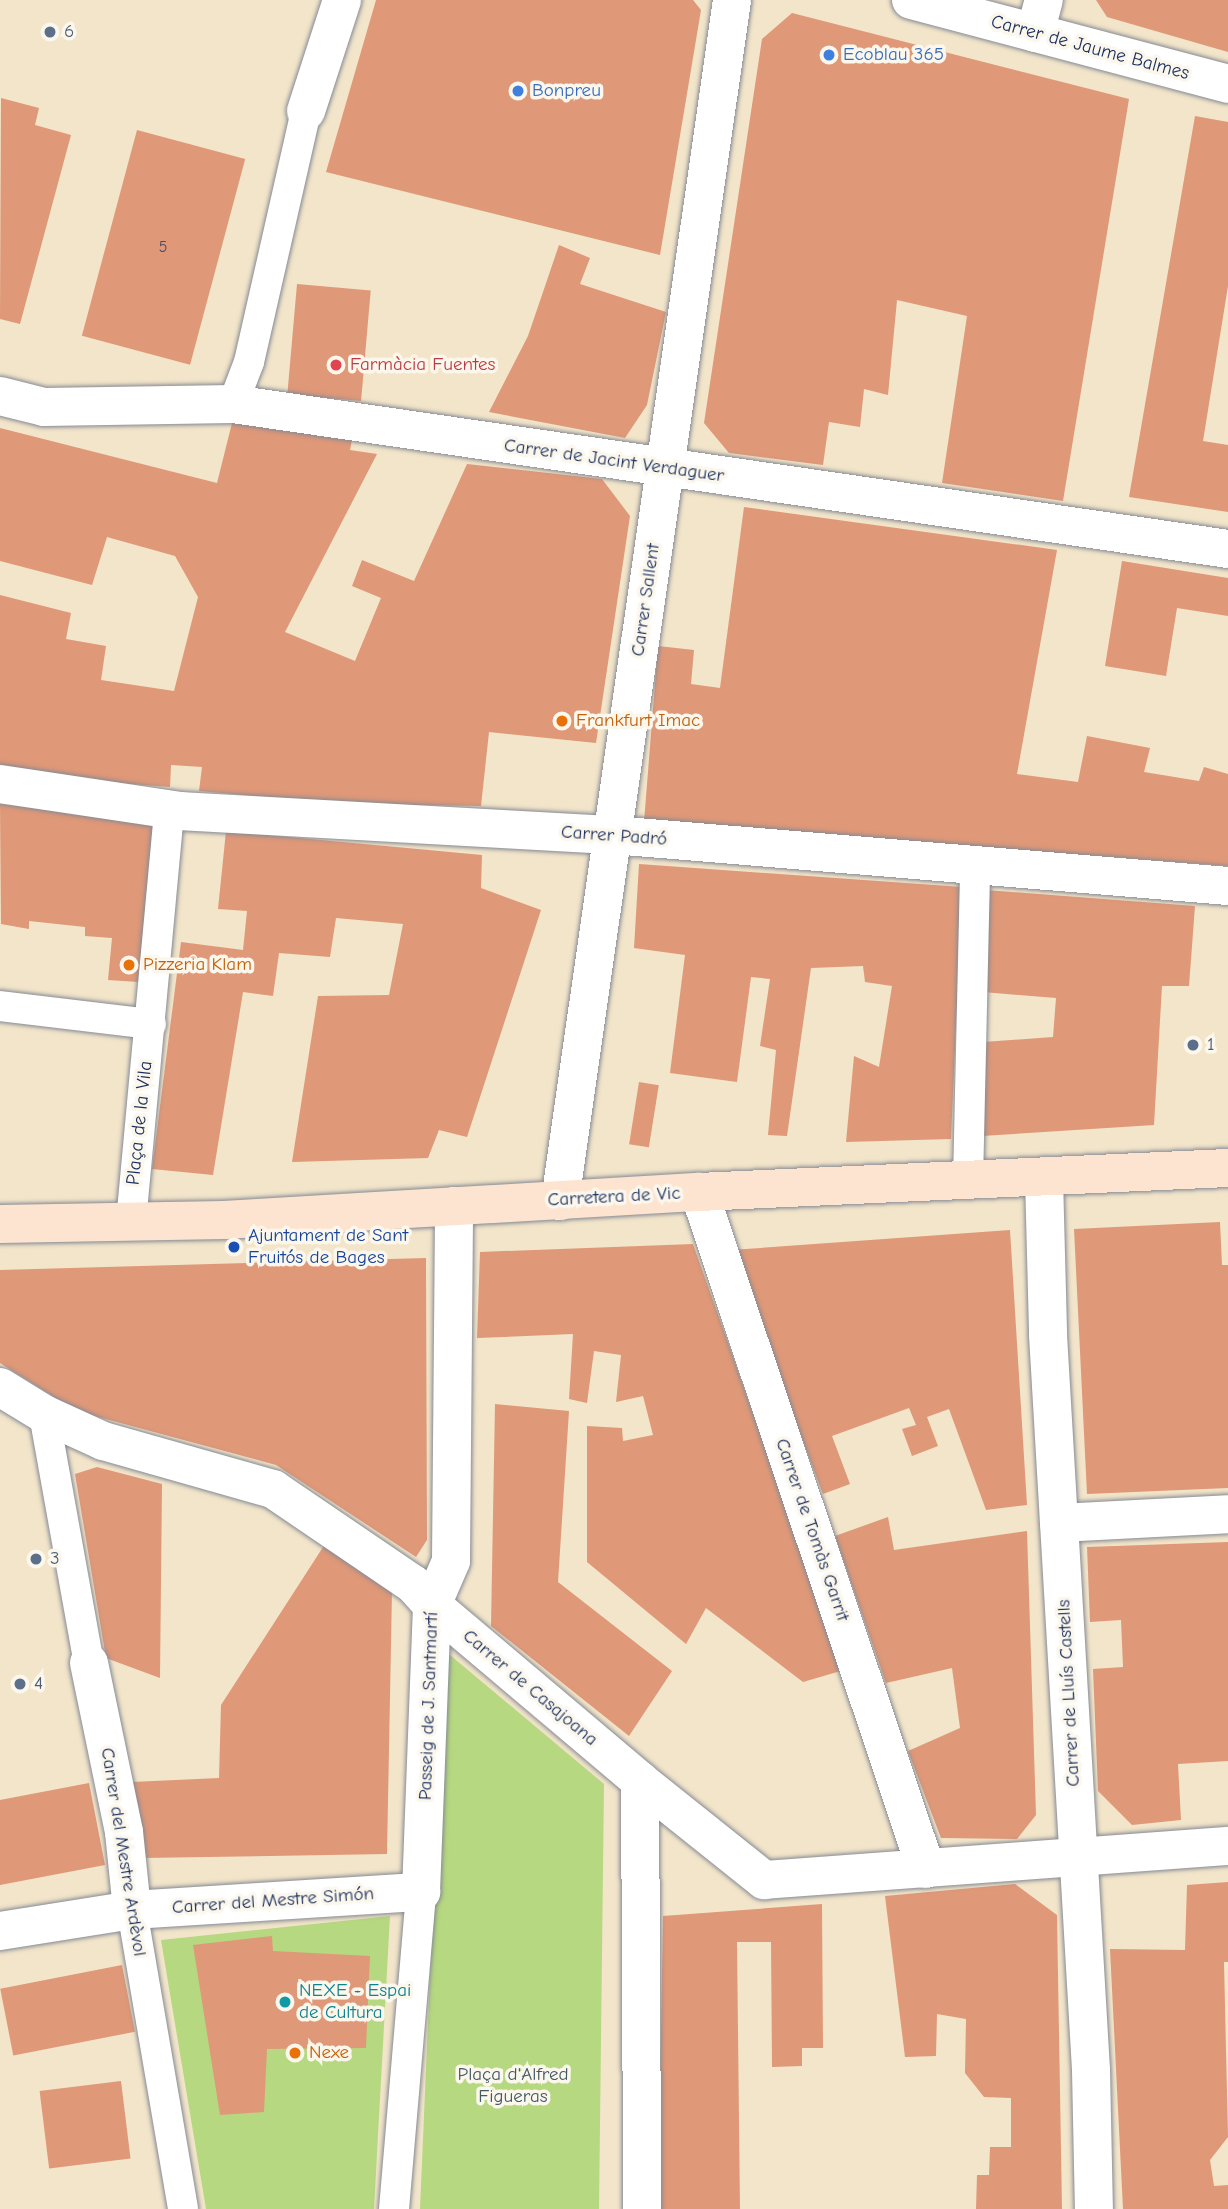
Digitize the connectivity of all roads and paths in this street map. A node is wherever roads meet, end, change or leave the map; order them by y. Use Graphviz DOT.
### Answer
graph roads {
  1 [pos="342,0"];
  2 [pos="732,0"];
  3 [pos="911,0"];
  4 [pos="1039,16"];
  5 [pos="1228,84"];
  6 [pos="306,111"];
  7 [pos="0,396"];
  8 [pos="233,404"];
  9 [pos="665,469"];
  10 [pos="1228,550"];
  11 [pos="0,784"];
  12 [pos="169,810"];
  13 [pos="613,835"];
  14 [pos="975,865"];
  15 [pos="1228,886"];
  16 [pos="0,1006"];
  17 [pos="151,1024"];
  18 [pos="1228,1168"];
  19 [pos="1044,1178"];
  20 [pos="968,1182"];
  21 [pos="699,1192"];
  22 [pos="560,1201"];
  23 [pos="454,1206"];
  24 [pos="131,1222"];
  25 [pos="0,1224"];
  26 [pos="0,1387"];
  27 [pos="44,1414"];
  28 [pos="1228,1514"];
  29 [pos="1059,1523"];
  30 [pos="432,1605"];
  31 [pos="89,1663"];
  32 [pos="640,1780"];
  33 [pos="1228,1846"];
  34 [pos="1079,1858"];
  35 [pos="926,1869"];
  36 [pos="421,1892"];
  37 [pos="132,1910"];
  38 [pos="0,1931"];
  39 [pos="183,2209"];
  40 [pos="394,2209"];
  41 [pos="642,2209"];
  42 [pos="1094,2209"];
  1 -- 6 [label="street"];
  2 -- 9 [label="street, Carrer Sallent"];
  3 -- 4 [label="street, Carrer de Jaume Balmes"];
  4 -- 5 [label="street, Carrer de Jaume Balmes"];
  6 -- 8 [label="street"];
  7 -- 8 [label="street, Carrer de Jacint Verdaguer"];
  8 -- 9 [label="street, Carrer de Jacint Verdaguer"];
  9 -- 10 [label="street, Carrer de Jacint Verdaguer"];
  9 -- 13 [label="street, Carrer Sallent"];
  11 -- 12 [label="street, Carrer Padró"];
  12 -- 13 [label="street, Carrer Padró"];
  12 -- 17 [label="street, Plaça de la Vila"];
  13 -- 14 [label="street, Carrer Padró"];
  13 -- 22 [label="street, Carrer Sallent"];
  14 -- 15 [label="street, Carrer Padró"];
  14 -- 20 [label="street"];
  16 -- 17 [label="street"];
  17 -- 24 [label="street, Plaça de la Vila"];
  18 -- 19 [label="main road, Carretera de Vic"];
  19 -- 20 [label="main road, Carretera de Vic"];
  19 -- 29 [label="street, Carrer de Lluís Castells"];
  20 -- 21 [label="main road, Carretera de Vic"];
  21 -- 22 [label="main road, Carretera de Vic"];
  21 -- 35 [label="street, Carrer de Tomàs Garrit"];
  22 -- 23 [label="main road, Carretera de Vic"];
  23 -- 24 [label="main road, Carretera de Vic"];
  23 -- 30 [label="street, Passeig de J. Santmartí"];
  24 -- 25 [label="main road, Carretera de Vic"];
  26 -- 27 [label="street, Carrer de Casajoana"];
  27 -- 30 [label="street, Carrer de Casajoana"];
  27 -- 31 [label="street, Carrer del Mestre Ardèvol"];
  28 -- 29 [label="street"];
  29 -- 34 [label="street, Carrer de Lluís Castells"];
  30 -- 32 [label="street, Carrer de Casajoana"];
  30 -- 36 [label="street, Passeig de J. Santmartí"];
  31 -- 37 [label="street, Carrer del Mestre Ardèvol"];
  32 -- 35 [label="street, Carrer de Casajoana"];
  32 -- 41 [label="street"];
  33 -- 34 [label="street, Carrer de Casajoana"];
  34 -- 35 [label="street, Carrer de Casajoana"];
  34 -- 42 [label="street, Carrer de Lluís Castells"];
  36 -- 37 [label="street, Carrer del Mestre Simón"];
  36 -- 40 [label="street, Passeig de J. Santmartí"];
  37 -- 38 [label="street, Carrer del Mestre Simón"];
  37 -- 39 [label="street, Carrer del Mestre Ardèvol"];
}
